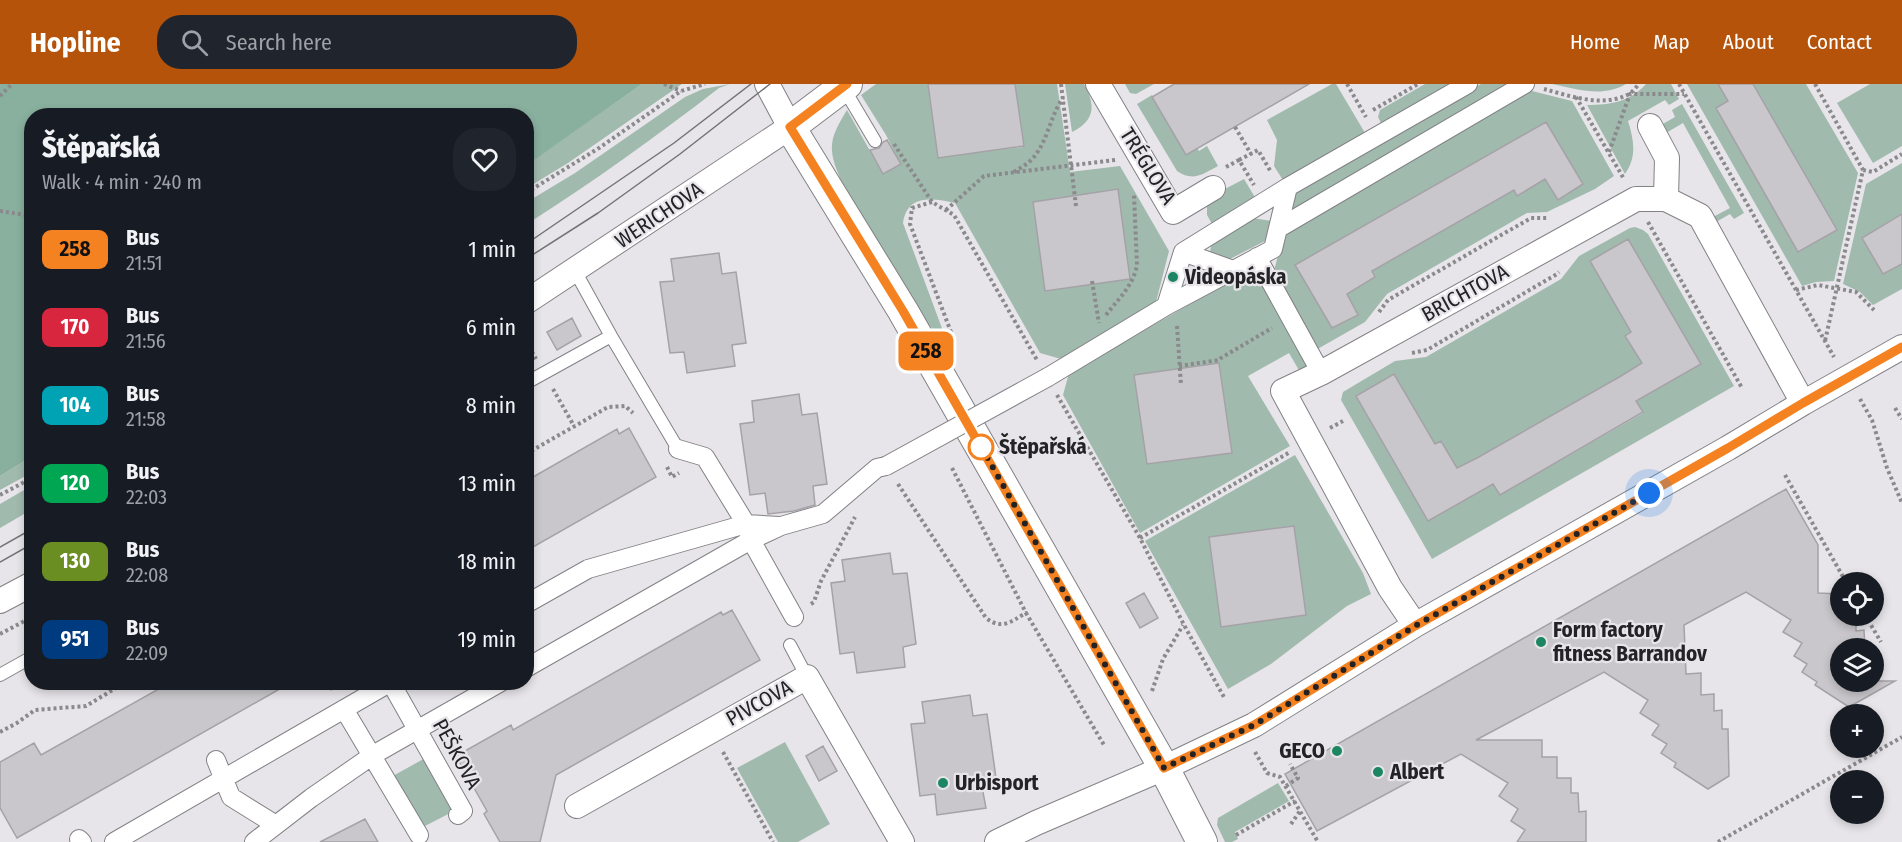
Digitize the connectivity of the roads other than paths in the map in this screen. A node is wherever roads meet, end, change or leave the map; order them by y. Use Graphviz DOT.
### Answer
graph roads {
  1 [pos="767,84"];
  2 [pos="1098,84"];
  3 [pos="1468,84"];
  4 [pos="1525,84"];
  5 [pos="845,86"];
  6 [pos="1650,126"];
  7 [pos="790,127"];
  8 [pos="874,141"];
  9 [pos="1216,179"];
  10 [pos="1285,189"];
  11 [pos="1666,199"];
  12 [pos="1279,228"];
  13 [pos="1183,252"];
  14 [pos="1257,257"];
  15 [pos="1233,270"];
  16 [pos="575,271"];
  17 [pos="534,297"];
  18 [pos="1171,303"];
  19 [pos="611,336"];
  20 [pos="1902,347"];
  21 [pos="1321,373"];
  22 [pos="534,379"];
  23 [pos="1803,403"];
  24 [pos="678,449"];
  25 [pos="748,532"];
  26 [pos="24,588"];
  27 [pos="534,599"];
  28 [pos="0,602"];
  29 [pos="794,617"];
  30 [pos="1415,626"];
  31 [pos="790,645"];
  32 [pos="24,662"];
  33 [pos="534,663"];
  34 [pos="0,675"];
  35 [pos="807,677"];
  36 [pos="378,690"];
  37 [pos="395,690"];
  38 [pos="487,690"];
  39 [pos="344,709"];
  40 [pos="418,730"];
  41 [pos="373,755"];
  42 [pos="216,760"];
  43 [pos="1164,768"];
  44 [pos="225,778"];
  45 [pos="577,806"];
  46 [pos="458,815"];
  47 [pos="276,825"];
  48 [pos="419,835"];
  49 [pos="114,842"];
  50 [pos="254,842"];
  51 [pos="902,842"];
  52 [pos="997,842"];
  53 [pos="1202,842"];
  1 -- 7 [label="street"];
  2 -- 9 [label="street, TRÉGLOVA"];
  3 -- 10 [label="street"];
  4 -- 12 [label="street"];
  5 -- 7 [label="street"];
  5 -- 8 [label="lane"];
  6 -- 11 [label="street"];
  7 -- 16 [label="street, WERICHOVA"];
  7 -- 43 [label="street"];
  10 -- 12 [label="street"];
  10 -- 13 [label="street"];
  11 -- 21 [label="street, BRICHTOVA"];
  11 -- 23 [label="street, BRICHTOVA"];
  12 -- 14 [label="street"];
  13 -- 15 [label="street"];
  13 -- 18 [label="street"];
  14 -- 15 [label="street"];
  14 -- 21 [label="street"];
  15 -- 18 [label="street"];
  16 -- 17 [label="street, WERICHOVA"];
  16 -- 19 [label="lane"];
  18 -- 25 [label="street, bridge"];
  19 -- 22 [label="lane"];
  19 -- 24 [label="lane"];
  20 -- 23 [label="street"];
  21 -- 30 [label="street, BRICHTOVA"];
  23 -- 30 [label="street"];
  24 -- 25 [label="street"];
  25 -- 27 [label="street"];
  25 -- 29 [label="street"];
  25 -- 33 [label="street"];
  26 -- 28 [label="street"];
  30 -- 43 [label="street"];
  31 -- 35 [label="lane"];
  32 -- 34 [label="lane"];
  35 -- 45 [label="street, PIVCOVA"];
  35 -- 51 [label="street, PIVCOVA"];
  36 -- 39 [label="street"];
  37 -- 40 [label="street, PEŠKOVA"];
  38 -- 40 [label="street"];
  39 -- 41 [label="street"];
  39 -- 44 [label="street"];
  40 -- 41 [label="street"];
  40 -- 46 [label="street, PEŠKOVA"];
  41 -- 47 [label="street"];
  41 -- 48 [label="street"];
  42 -- 44 [label="street"];
  43 -- 52 [label="street"];
  43 -- 53 [label="street"];
  44 -- 47 [label="street"];
  44 -- 49 [label="street"];
  47 -- 50 [label="street"];
}
